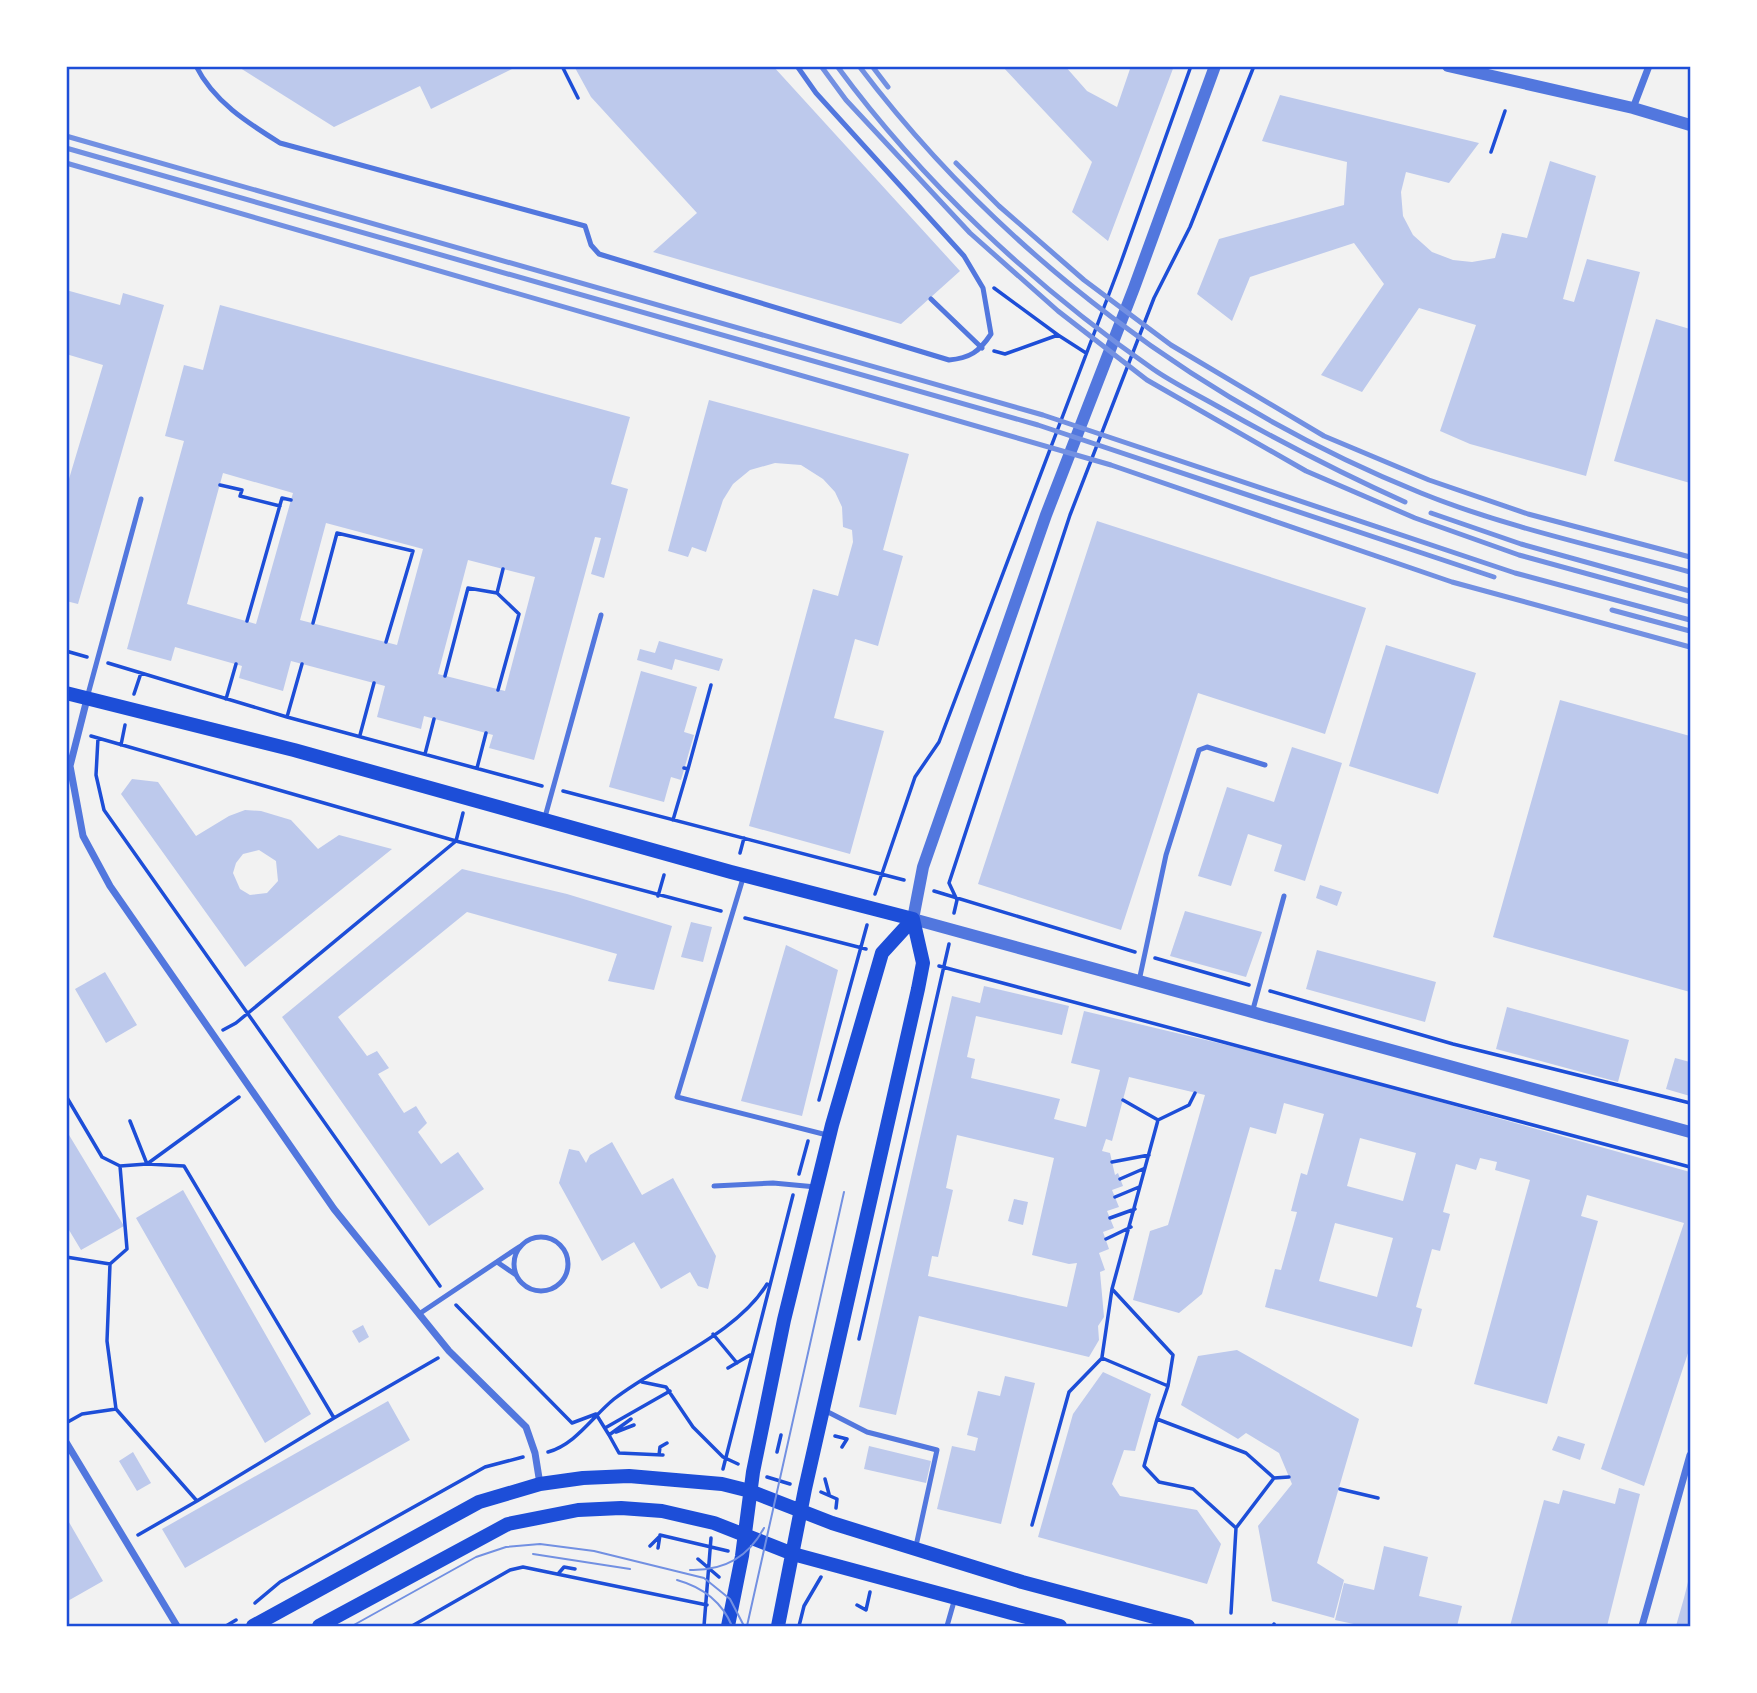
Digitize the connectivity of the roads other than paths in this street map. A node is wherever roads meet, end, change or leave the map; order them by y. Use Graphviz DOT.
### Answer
graph roads {
  1 [pos="196,66"];
  2 [pos="797,66"];
  3 [pos="1215,66"];
  4 [pos="1448,66"];
  5 [pos="1649,66"];
  6 [pos="1633,108"];
  7 [pos="1690,125"];
  8 [pos="931,299"];
  9 [pos="982,348"];
  10 [pos="141,499"];
  11 [pos="601,615"];
  12 [pos="66,693"];
  13 [pos="87,698"];
  14 [pos="1265,765"];
  15 [pos="544,819"];
  16 [pos="744,875"];
  17 [pos="1284,895"];
  18 [pos="913,919"];
  19 [pos="1139,981"];
  20 [pos="1252,1013"];
  21 [pos="1690,1132"];
  22 [pos="829,1135"];
  23 [pos="714,1186"];
  24 [pos="816,1187"];
  25 [pos="521,1245"];
  26 [pos="497,1262"];
  27 [pos="518,1278"];
  28 [pos="419,1314"];
  29 [pos="823,1410"];
  30 [pos="66,1443"];
  31 [pos="1690,1455"];
  32 [pos="540,1485"];
  33 [pos="750,1491"];
  34 [pos="802,1510"];
  35 [pos="744,1534"];
  36 [pos="915,1549"];
  37 [pos="793,1554"];
  38 [pos="955,1598"];
  39 [pos="951,1613"];
  40 [pos="177,1626"];
  41 [pos="253,1626"];
  42 [pos="319,1626"];
  43 [pos="728,1626"];
  44 [pos="778,1626"];
  45 [pos="947,1626"];
  46 [pos="954,1626"];
  47 [pos="1060,1626"];
  48 [pos="1188,1626"];
  49 [pos="1642,1626"];
  1 -- 9 [label="lane"];
  2 -- 9 [label="lane"];
  3 -- 18 [label="street"];
  4 -- 6 [label="street"];
  5 -- 6 [label="street"];
  6 -- 7 [label="street"];
  8 -- 9 [label="lane"];
  10 -- 13 [label="lane"];
  11 -- 15 [label="lane"];
  12 -- 13 [label="main road"];
  13 -- 15 [label="main road"];
  13 -- 28 [label="street"];
  14 -- 19 [label="lane"];
  15 -- 16 [label="main road"];
  16 -- 18 [label="main road"];
  16 -- 22 [label="lane"];
  17 -- 20 [label="lane"];
  18 -- 19 [label="street"];
  18 -- 22 [label="main road"];
  18 -- 29 [label="main road"];
  19 -- 20 [label="street"];
  20 -- 21 [label="street"];
  22 -- 24 [label="main road"];
  23 -- 24 [label="lane"];
  24 -- 33 [label="main road"];
  25 -- 26 [label="lane"];
  25 -- 27 [label="lane"];
  25 -- 27 [label="lane"];
  26 -- 27 [label="lane"];
  26 -- 28 [label="lane"];
  28 -- 32 [label="street"];
  29 -- 34 [label="main road"];
  29 -- 36 [label="lane"];
  30 -- 40 [label="street"];
  31 -- 49 [label="street"];
  32 -- 33 [label="main road"];
  32 -- 41 [label="main road"];
  33 -- 34 [label="main road"];
  33 -- 35 [label="main road"];
  34 -- 36 [label="main road"];
  34 -- 37 [label="main road"];
  35 -- 37 [label="main road"];
  35 -- 42 [label="main road"];
  35 -- 43 [label="main road"];
  36 -- 48 [label="main road"];
  37 -- 38 [label="main road"];
  37 -- 44 [label="main road"];
  38 -- 39 [label="lane"];
  38 -- 47 [label="main road"];
  39 -- 45 [label="lane"];
  39 -- 46 [label="lane"];
}
